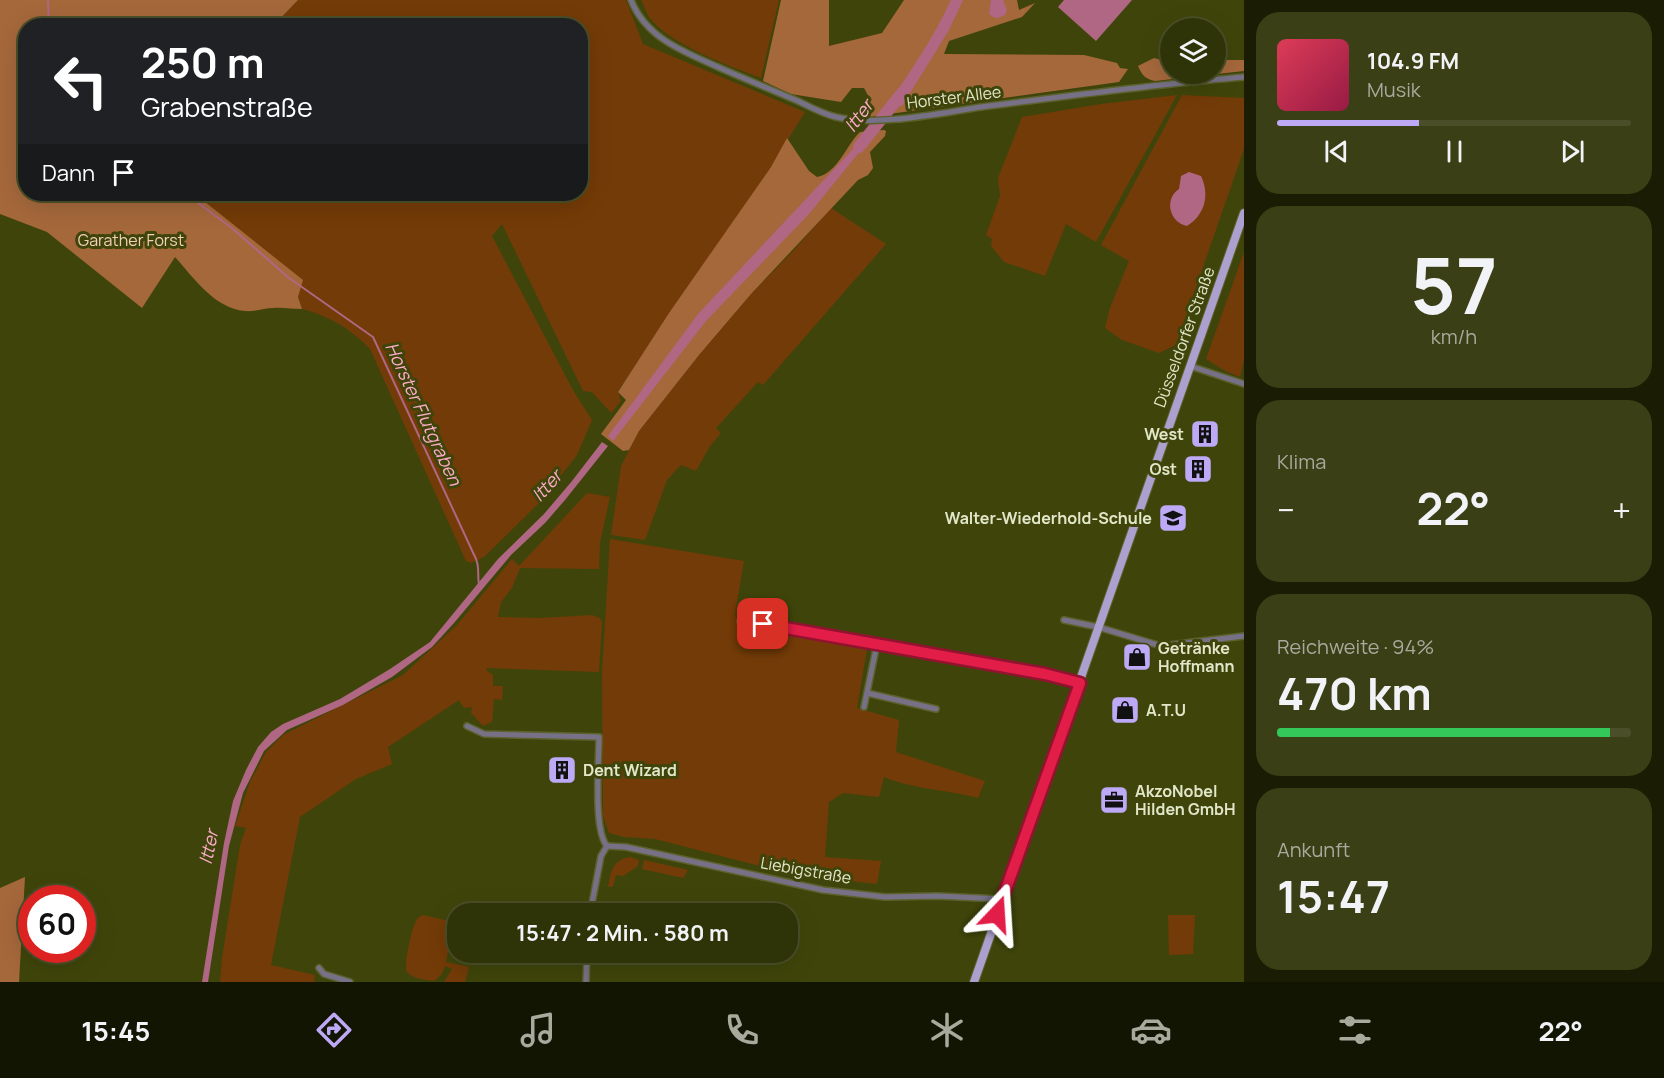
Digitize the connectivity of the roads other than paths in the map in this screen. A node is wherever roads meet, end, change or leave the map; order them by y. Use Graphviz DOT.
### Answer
graph roads {
  1 [pos="631,0"];
  2 [pos="1244,77"];
  3 [pos="1244,213"];
  4 [pos="1190,366"];
  5 [pos="1244,384"];
  6 [pos="1064,620"];
  7 [pos="740,621"];
  8 [pos="1098,627"];
  9 [pos="1244,636"];
  10 [pos="877,644"];
  11 [pos="1080,683"];
  12 [pos="867,693"];
  13 [pos="864,707"];
  14 [pos="936,709"];
  15 [pos="467,726"];
  16 [pos="607,846"];
  17 [pos="1002,899"];
  18 [pos="592,903"];
  19 [pos="587,963"];
  20 [pos="319,968"];
  21 [pos="350,982"];
  22 [pos="586,982"];
  23 [pos="974,982"];
  1 -- 2 [label="street, Horster Allee"];
  3 -- 4 [label="main road, Düsseldorfer Straße"];
  4 -- 5 [label="street"];
  4 -- 8 [label="main road, Düsseldorfer Straße"];
  6 -- 8 [label="street"];
  7 -- 10 [label="street"];
  8 -- 9 [label="street"];
  8 -- 11 [label="main road, Düsseldorfer Straße"];
  10 -- 11 [label="street"];
  10 -- 12 [label="street"];
  11 -- 17 [label="main road, Düsseldorfer Straße"];
  12 -- 13 [label="street"];
  12 -- 14 [label="street"];
  15 -- 16 [label="street"];
  16 -- 17 [label="street, Liebigstraße"];
  16 -- 18 [label="street"];
  17 -- 23 [label="main road, Düsseldorfer Straße"];
  19 -- 22 [label="street"];
  20 -- 21 [label="street"];
}
